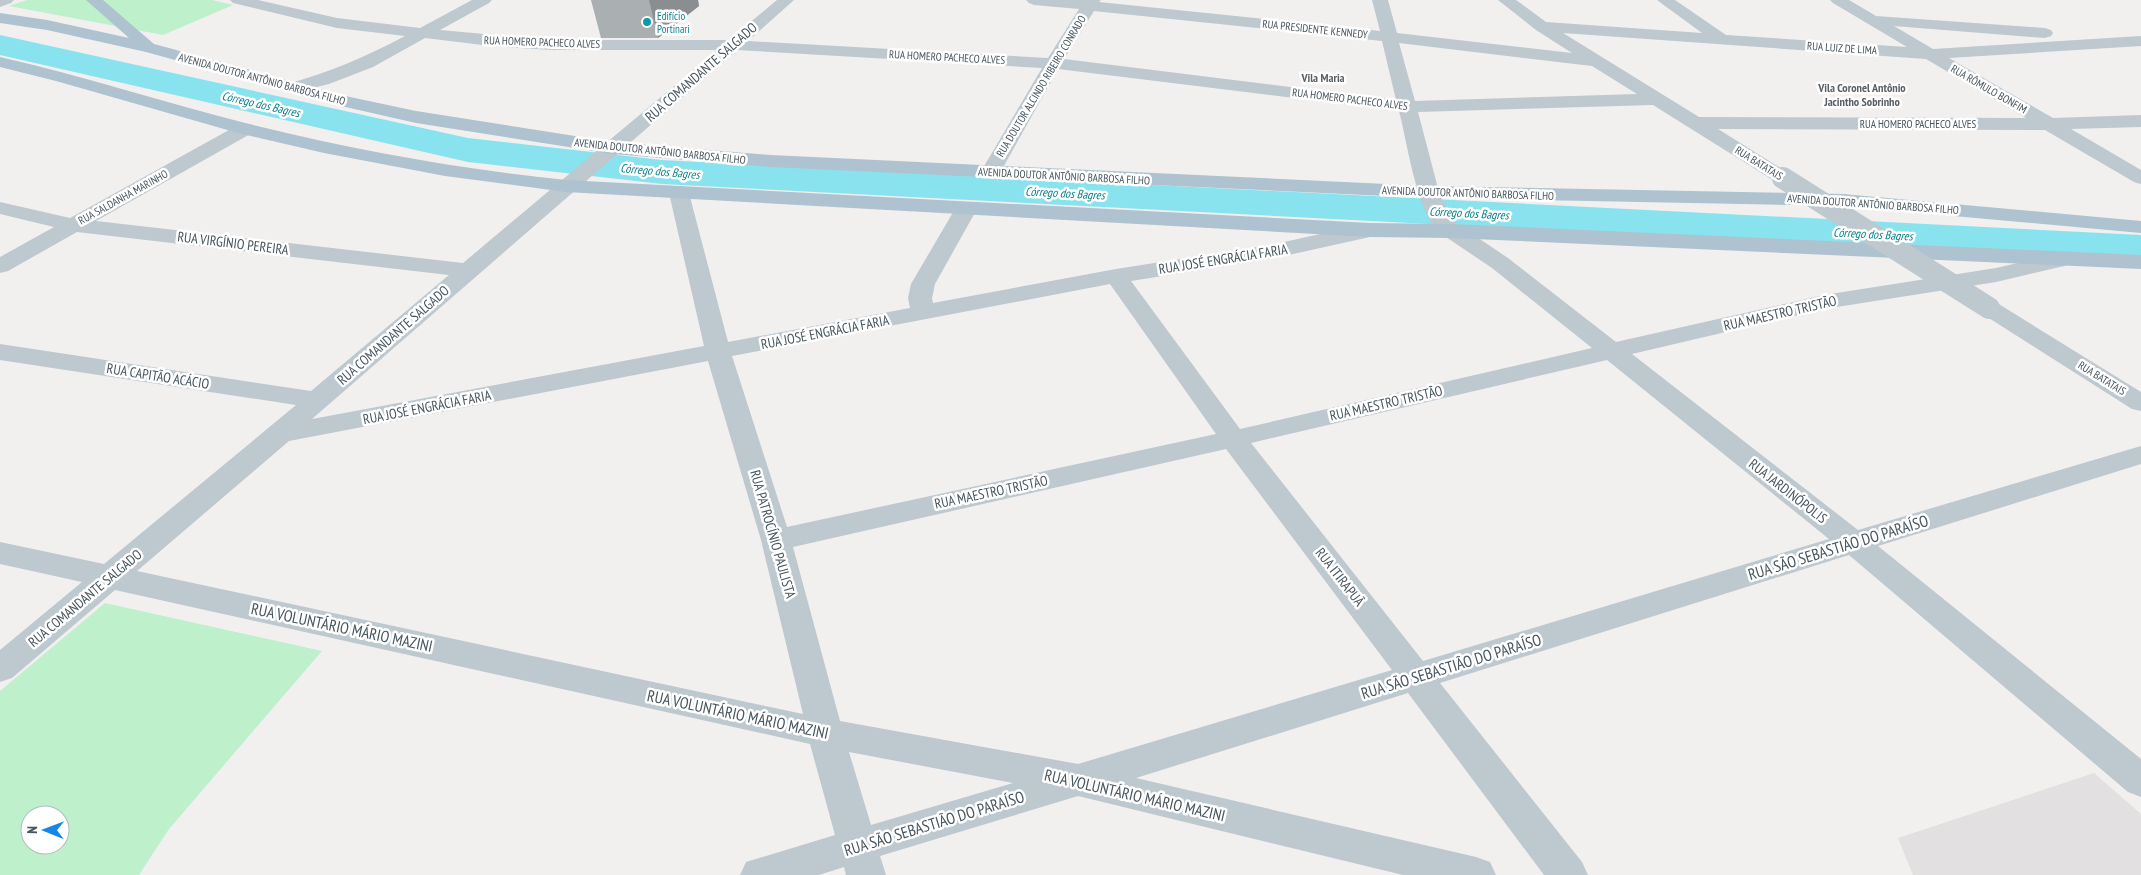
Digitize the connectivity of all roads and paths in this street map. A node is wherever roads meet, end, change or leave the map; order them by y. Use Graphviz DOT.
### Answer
graph roads {
  1 [pos="6,0"];
  2 [pos="94,0"];
  3 [pos="238,0"];
  4 [pos="460,0"];
  5 [pos="786,0"];
  6 [pos="1034,0"];
  7 [pos="1380,0"];
  8 [pos="1505,0"];
  9 [pos="1665,0"];
  10 [pos="1838,0"];
  11 [pos="482,1"];
  12 [pos="0,2"];
  13 [pos="1091,3"];
  14 [pos="0,18"];
  15 [pos="1871,20"];
  16 [pos="1542,27"];
  17 [pos="425,34"];
  18 [pos="1388,37"];
  19 [pos="1722,40"];
  20 [pos="2141,41"];
  21 [pos="731,45"];
  22 [pos="149,48"];
  23 [pos="1930,54"];
  24 [pos="1595,60"];
  25 [pos="0,62"];
  26 [pos="1053,63"];
  27 [pos="292,88"];
  28 [pos="1657,99"];
  29 [pos="1408,107"];
  30 [pos="2141,121"];
  31 [pos="1695,123"];
  32 [pos="2049,124"];
  33 [pos="245,129"];
  34 [pos="609,151"];
  35 [pos="990,172"];
  36 [pos="2141,178"];
  37 [pos="573,180"];
  38 [pos="679,193"];
  39 [pos="1430,196"];
  40 [pos="0,208"];
  41 [pos="966,209"];
  42 [pos="73,225"];
  43 [pos="1445,226"];
  44 [pos="2141,227"];
  45 [pos="1370,230"];
  46 [pos="1979,255"];
  47 [pos="2065,259"];
  48 [pos="2141,262"];
  49 [pos="0,266"];
  50 [pos="468,270"];
  51 [pos="1996,275"];
  52 [pos="1116,276"];
  53 [pos="923,313"];
  54 [pos="0,352"];
  55 [pos="718,352"];
  56 [pos="1612,352"];
  57 [pos="317,400"];
  58 [pos="2141,403"];
  59 [pos="280,434"];
  60 [pos="1233,439"];
  61 [pos="2141,455"];
  62 [pos="776,540"];
  63 [pos="1853,542"];
  64 [pos="0,553"];
  65 [pos="112,577"];
  66 [pos="0,669"];
  67 [pos="1416,676"];
  68 [pos="825,733"];
  69 [pos="1078,780"];
  70 [pos="2141,781"];
  71 [pos="862,860"];
  72 [pos="760,875"];
  73 [pos="1476,875"];
  74 [pos="1568,875"];
  1 -- 12 [label="street"];
  2 -- 22 [label="main road"];
  3 -- 17 [label="street, RUA HOMERO PACHECO ALVES"];
  4 -- 11 [label="street"];
  5 -- 21 [label="street, RUA COMANDANTE SALGADO"];
  6 -- 13 [label="street, RUA PRESIDENTE KENNEDY"];
  7 -- 18 [label="street"];
  8 -- 16 [label="street, RUA BATATAIS"];
  9 -- 19 [label="street"];
  10 -- 15 [label="street, RUA RÔMULO BONFIM"];
  11 -- 17 [label="street"];
  13 -- 18 [label="street, RUA PRESIDENTE KENNEDY"];
  13 -- 26 [label="street, RUA DOUTOR ALCINDO RIBEIRO CONRADO"];
  14 -- 22 [label="main road, AVENIDA DOUTOR ANTÔNIO BARBOSA FILHO"];
  15 -- 20 [label="street, RUA LUIZ DE LIMA"];
  15 -- 23 [label="street, RUA RÔMULO BONFIM"];
  16 -- 19 [label="street, RUA LUIZ DE LIMA"];
  16 -- 24 [label="street, RUA BATATAIS"];
  17 -- 21 [label="street, RUA HOMERO PACHECO ALVES"];
  17 -- 27 [label="street"];
  18 -- 24 [label="street, RUA PRESIDENTE KENNEDY"];
  18 -- 29 [label="street"];
  19 -- 23 [label="street, RUA LUIZ DE LIMA"];
  20 -- 23 [label="street, RUA LUIZ DE LIMA"];
  21 -- 26 [label="street, RUA HOMERO PACHECO ALVES"];
  21 -- 34 [label="street, RUA COMANDANTE SALGADO"];
  22 -- 27 [label="main road, AVENIDA DOUTOR ANTÔNIO BARBOSA FILHO"];
  23 -- 32 [label="street, RUA RÔMULO BONFIM"];
  24 -- 28 [label="street, RUA BATATAIS"];
  25 -- 33 [label="main road"];
  26 -- 29 [label="street, RUA HOMERO PACHECO ALVES"];
  26 -- 35 [label="street, RUA DOUTOR ALCINDO RIBEIRO CONRADO"];
  27 -- 34 [label="main road, AVENIDA DOUTOR ANTÔNIO BARBOSA FILHO"];
  28 -- 29 [label="street, RUA HOMERO PACHECO ALVES"];
  28 -- 31 [label="street, RUA BATATAIS"];
  29 -- 39 [label="street"];
  30 -- 32 [label="street, RUA HOMERO PACHECO ALVES"];
  31 -- 32 [label="street, RUA HOMERO PACHECO ALVES"];
  31 -- 58 [label="street, RUA BATATAIS, bridge"];
  32 -- 36 [label="street, RUA RÔMULO BONFIM"];
  33 -- 37 [label="main road"];
  33 -- 42 [label="street, RUA SALDANHA MARINHO"];
  34 -- 35 [label="main road, AVENIDA DOUTOR ANTÔNIO BARBOSA FILHO"];
  34 -- 37 [label="street, RUA COMANDANTE SALGADO"];
  35 -- 39 [label="main road, AVENIDA DOUTOR ANTÔNIO BARBOSA FILHO"];
  37 -- 38 [label="main road"];
  37 -- 50 [label="street, RUA COMANDANTE SALGADO"];
  38 -- 41 [label="main road"];
  38 -- 55 [label="street, RUA PATROCÍNIO PAULISTA"];
  39 -- 43 [label="street"];
  39 -- 44 [label="main road, AVENIDA DOUTOR ANTÔNIO BARBOSA FILHO"];
  40 -- 42 [label="street, RUA VIRGÍNIO PEREIRA"];
  41 -- 45 [label="main road"];
  41 -- 53 [label="street"];
  42 -- 49 [label="street, RUA SALDANHA MARINHO"];
  42 -- 50 [label="street, RUA VIRGÍNIO PEREIRA"];
  43 -- 45 [label="main road"];
  43 -- 46 [label="main road"];
  43 -- 56 [label="street, RUA JARDINÓPOLIS"];
  45 -- 52 [label="street, RUA JOSÉ ENGRÁCIA FARIA"];
  46 -- 47 [label="main road"];
  46 -- 51 [label="street"];
  47 -- 48 [label="main road"];
  47 -- 51 [label="street, RUA MAESTRO TRISTÃO"];
  50 -- 57 [label="street, RUA COMANDANTE SALGADO"];
  51 -- 56 [label="street, RUA MAESTRO TRISTÃO"];
  52 -- 53 [label="street, RUA JOSÉ ENGRÁCIA FARIA"];
  52 -- 60 [label="street, RUA ITIRAPUÃ"];
  53 -- 55 [label="street, RUA JOSÉ ENGRÁCIA FARIA"];
  54 -- 57 [label="street, RUA CAPITÃO ACÁCIO"];
  55 -- 59 [label="street, RUA JOSÉ ENGRÁCIA FARIA"];
  55 -- 62 [label="street, RUA PATROCÍNIO PAULISTA"];
  56 -- 60 [label="street, RUA MAESTRO TRISTÃO"];
  56 -- 63 [label="street, RUA JARDINÓPOLIS"];
  57 -- 59 [label="street, RUA COMANDANTE SALGADO"];
  59 -- 65 [label="street, RUA COMANDANTE SALGADO"];
  60 -- 62 [label="street, RUA MAESTRO TRISTÃO"];
  60 -- 67 [label="street, RUA ITIRAPUÃ"];
  61 -- 63 [label="street, RUA SÃO SEBASTIÃO DO PARAÍSO"];
  62 -- 68 [label="street, RUA PATROCÍNIO PAULISTA"];
  63 -- 67 [label="street, RUA SÃO SEBASTIÃO DO PARAÍSO"];
  63 -- 70 [label="street, RUA JARDINÓPOLIS"];
  64 -- 65 [label="street, RUA VOLUNTÁRIO MÁRIO MAZINI"];
  65 -- 66 [label="street, RUA COMANDANTE SALGADO"];
  65 -- 68 [label="street, RUA VOLUNTÁRIO MÁRIO MAZINI"];
  67 -- 69 [label="street, RUA SÃO SEBASTIÃO DO PARAÍSO"];
  67 -- 74 [label="street, RUA ITIRAPUÃ"];
  68 -- 69 [label="street, RUA VOLUNTÁRIO MÁRIO MAZINI"];
  68 -- 71 [label="street, RUA PATROCÍNIO PAULISTA"];
  69 -- 71 [label="street, RUA SÃO SEBASTIÃO DO PARAÍSO"];
  69 -- 73 [label="street, RUA VOLUNTÁRIO MÁRIO MAZINI"];
  71 -- 72 [label="street, RUA SÃO SEBASTIÃO DO PARAÍSO"];
}
